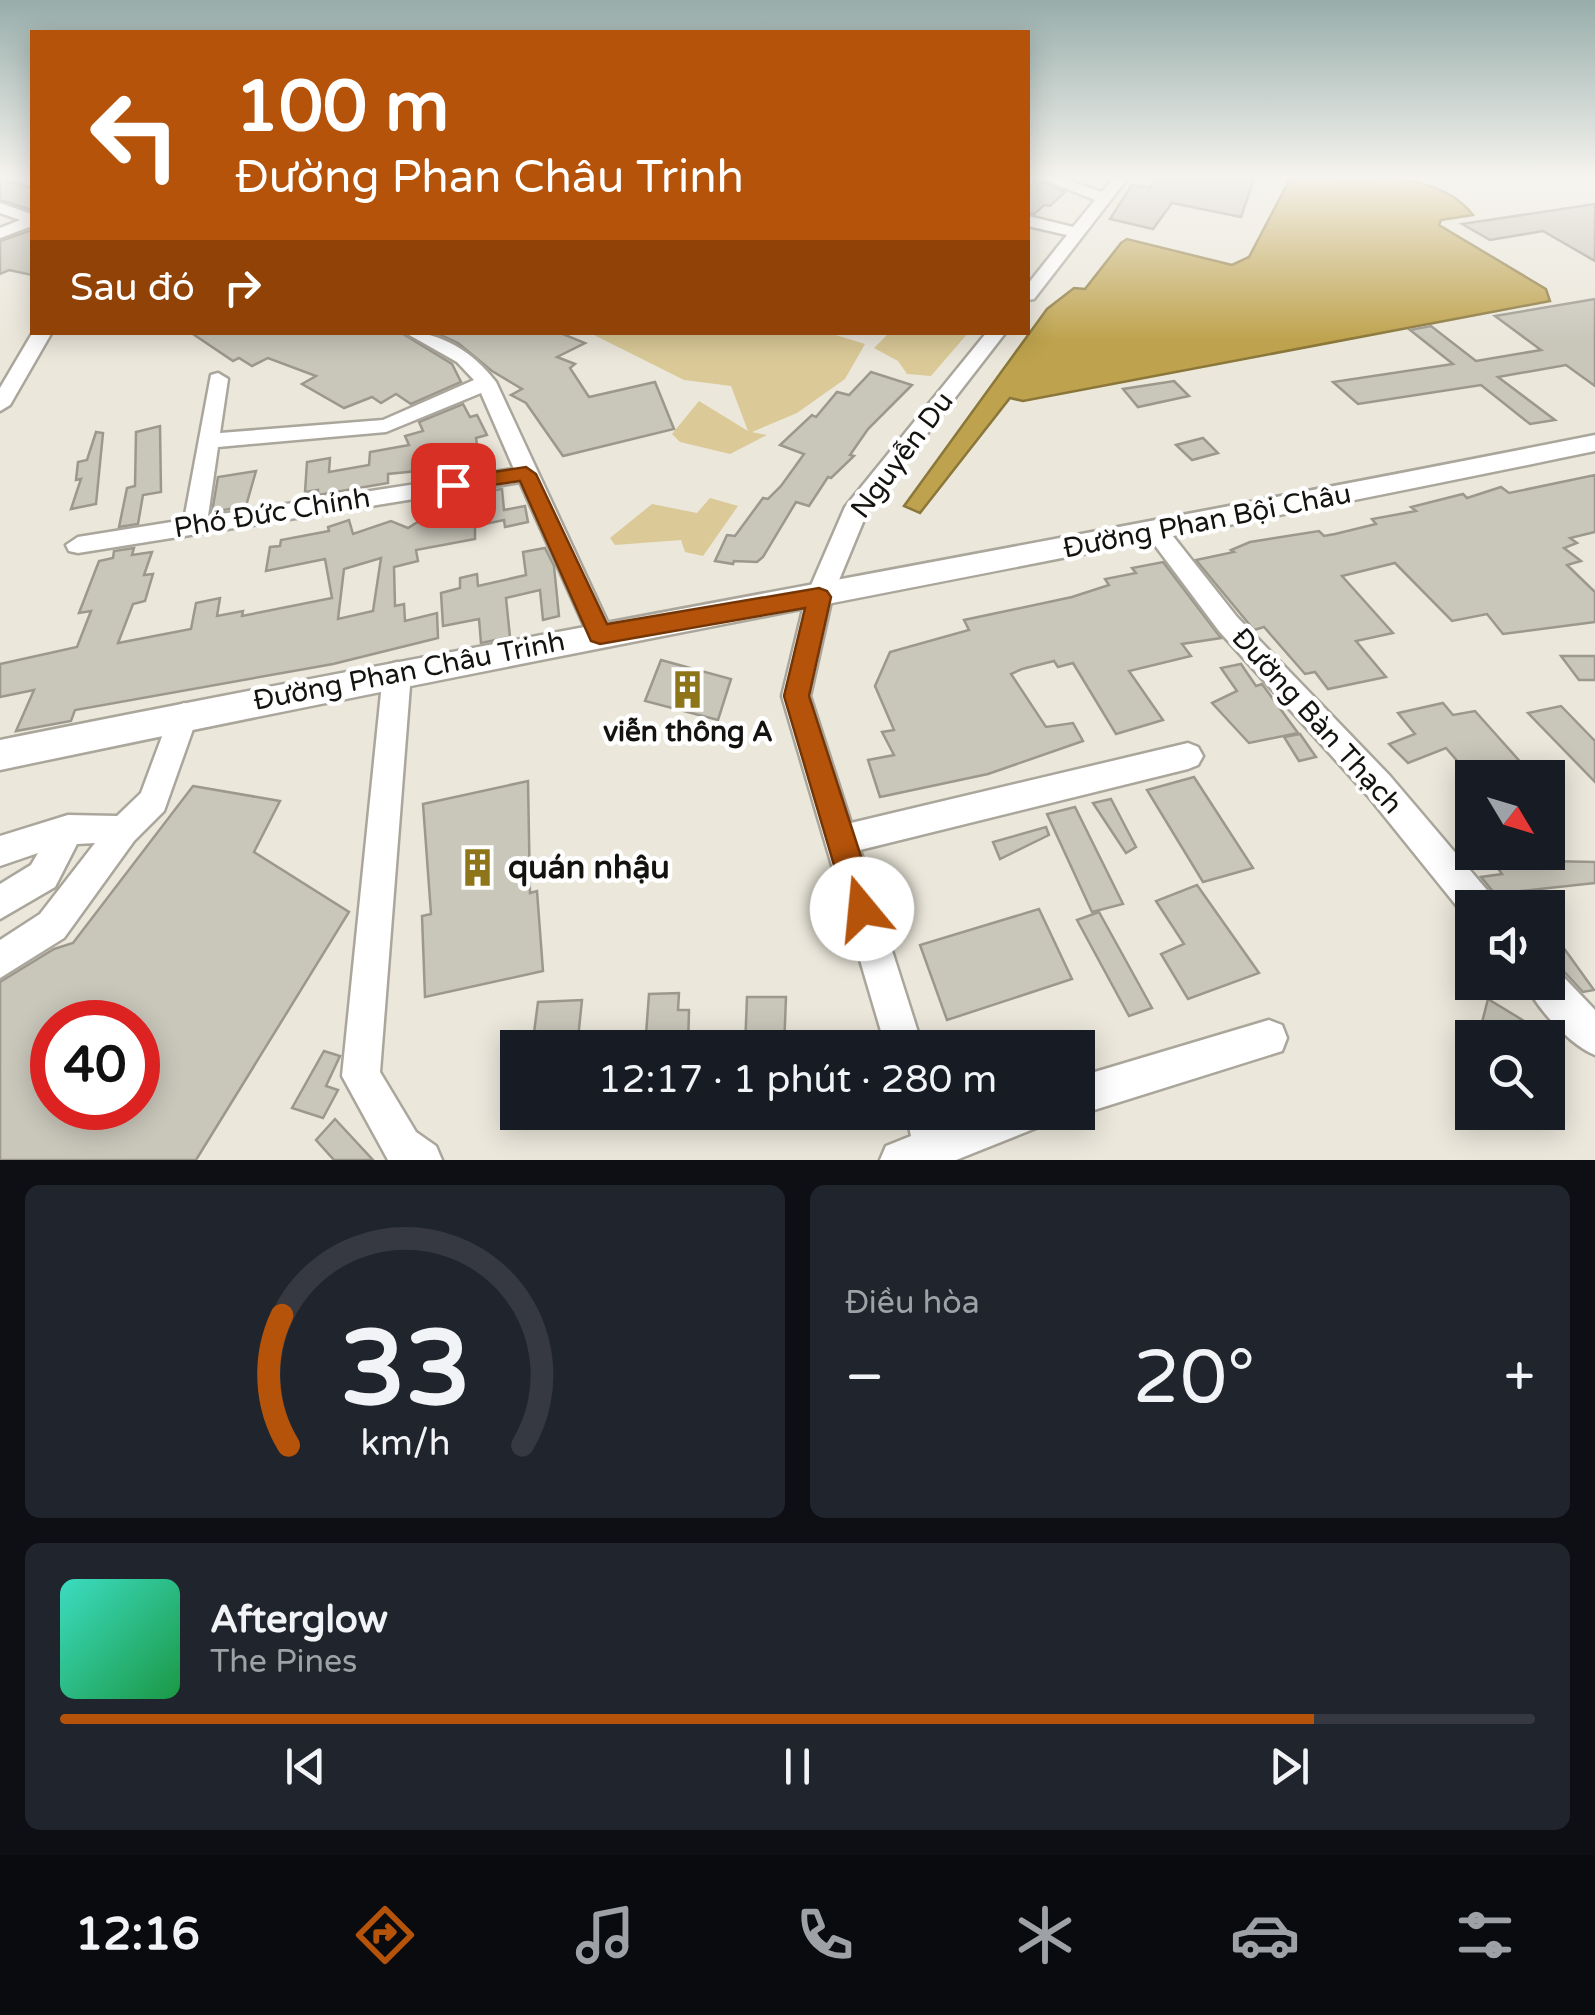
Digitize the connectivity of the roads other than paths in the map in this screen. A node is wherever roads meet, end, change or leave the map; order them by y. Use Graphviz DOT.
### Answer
graph roads {
  1 [pos="1077,233"];
  2 [pos="1030,292"];
  3 [pos="40,335"];
  4 [pos="420,335"];
  5 [pos="995,335"];
  6 [pos="10,374"];
  7 [pos="218,379"];
  8 [pos="486,382"];
  9 [pos="0,406"];
  10 [pos="207,442"];
  11 [pos="1595,443"];
  12 [pos="526,474"];
  13 [pos="196,524"];
  14 [pos="1157,532"];
  15 [pos="78,545"];
  16 [pos="819,597"];
  17 [pos="600,634"];
  18 [pos="397,673"];
  19 [pos="184,715"];
  20 [pos="0,754"];
  21 [pos="1188,756"];
  22 [pos="68,830"];
  23 [pos="122,831"];
  24 [pos="841,840"];
  25 [pos="0,851"];
  26 [pos="1465,890"];
  27 [pos="0,903"];
  28 [pos="0,962"];
  29 [pos="1560,1000"];
  30 [pos="899,1030"];
  31 [pos="1595,1037"];
  32 [pos="1269,1038"];
  33 [pos="1095,1091"];
  34 [pos="970,1130"];
  35 [pos="924,1145"];
  36 [pos="422,1160"];
  1 -- 2 [label="street"];
  3 -- 6 [label="street"];
  4 -- 8 [label="street"];
  5 -- 16 [label="street, Nguyễn Du"];
  6 -- 9 [label="street"];
  7 -- 10 [label="street"];
  8 -- 10 [label="street"];
  8 -- 12 [label="street"];
  10 -- 13 [label="street"];
  11 -- 14 [label="main road, Đường Phan Bội Châu"];
  12 -- 13 [label="street, Phó Đức Chính"];
  12 -- 17 [label="street"];
  13 -- 15 [label="street, Phó Đức Chính"];
  14 -- 16 [label="main road, Đường Phan Bội Châu"];
  14 -- 26 [label="street, Đường Bàn Thạch"];
  16 -- 17 [label="main road, Đường Phan Châu Trinh"];
  16 -- 24 [label="street, Nguyễn Du"];
  17 -- 18 [label="main road, Đường Phan Châu Trinh"];
  18 -- 19 [label="main road, Đường Phan Châu Trinh"];
  18 -- 36 [label="street"];
  19 -- 20 [label="main road, Đường Phan Châu Trinh"];
  19 -- 23 [label="street"];
  21 -- 24 [label="street"];
  22 -- 23 [label="street"];
  22 -- 25 [label="street"];
  22 -- 27 [label="street"];
  23 -- 28 [label="street"];
  24 -- 30 [label="street, Nguyễn Du"];
  29 -- 31 [label="street"];
  32 -- 33 [label="street"];
  34 -- 35 [label="street"];
}
